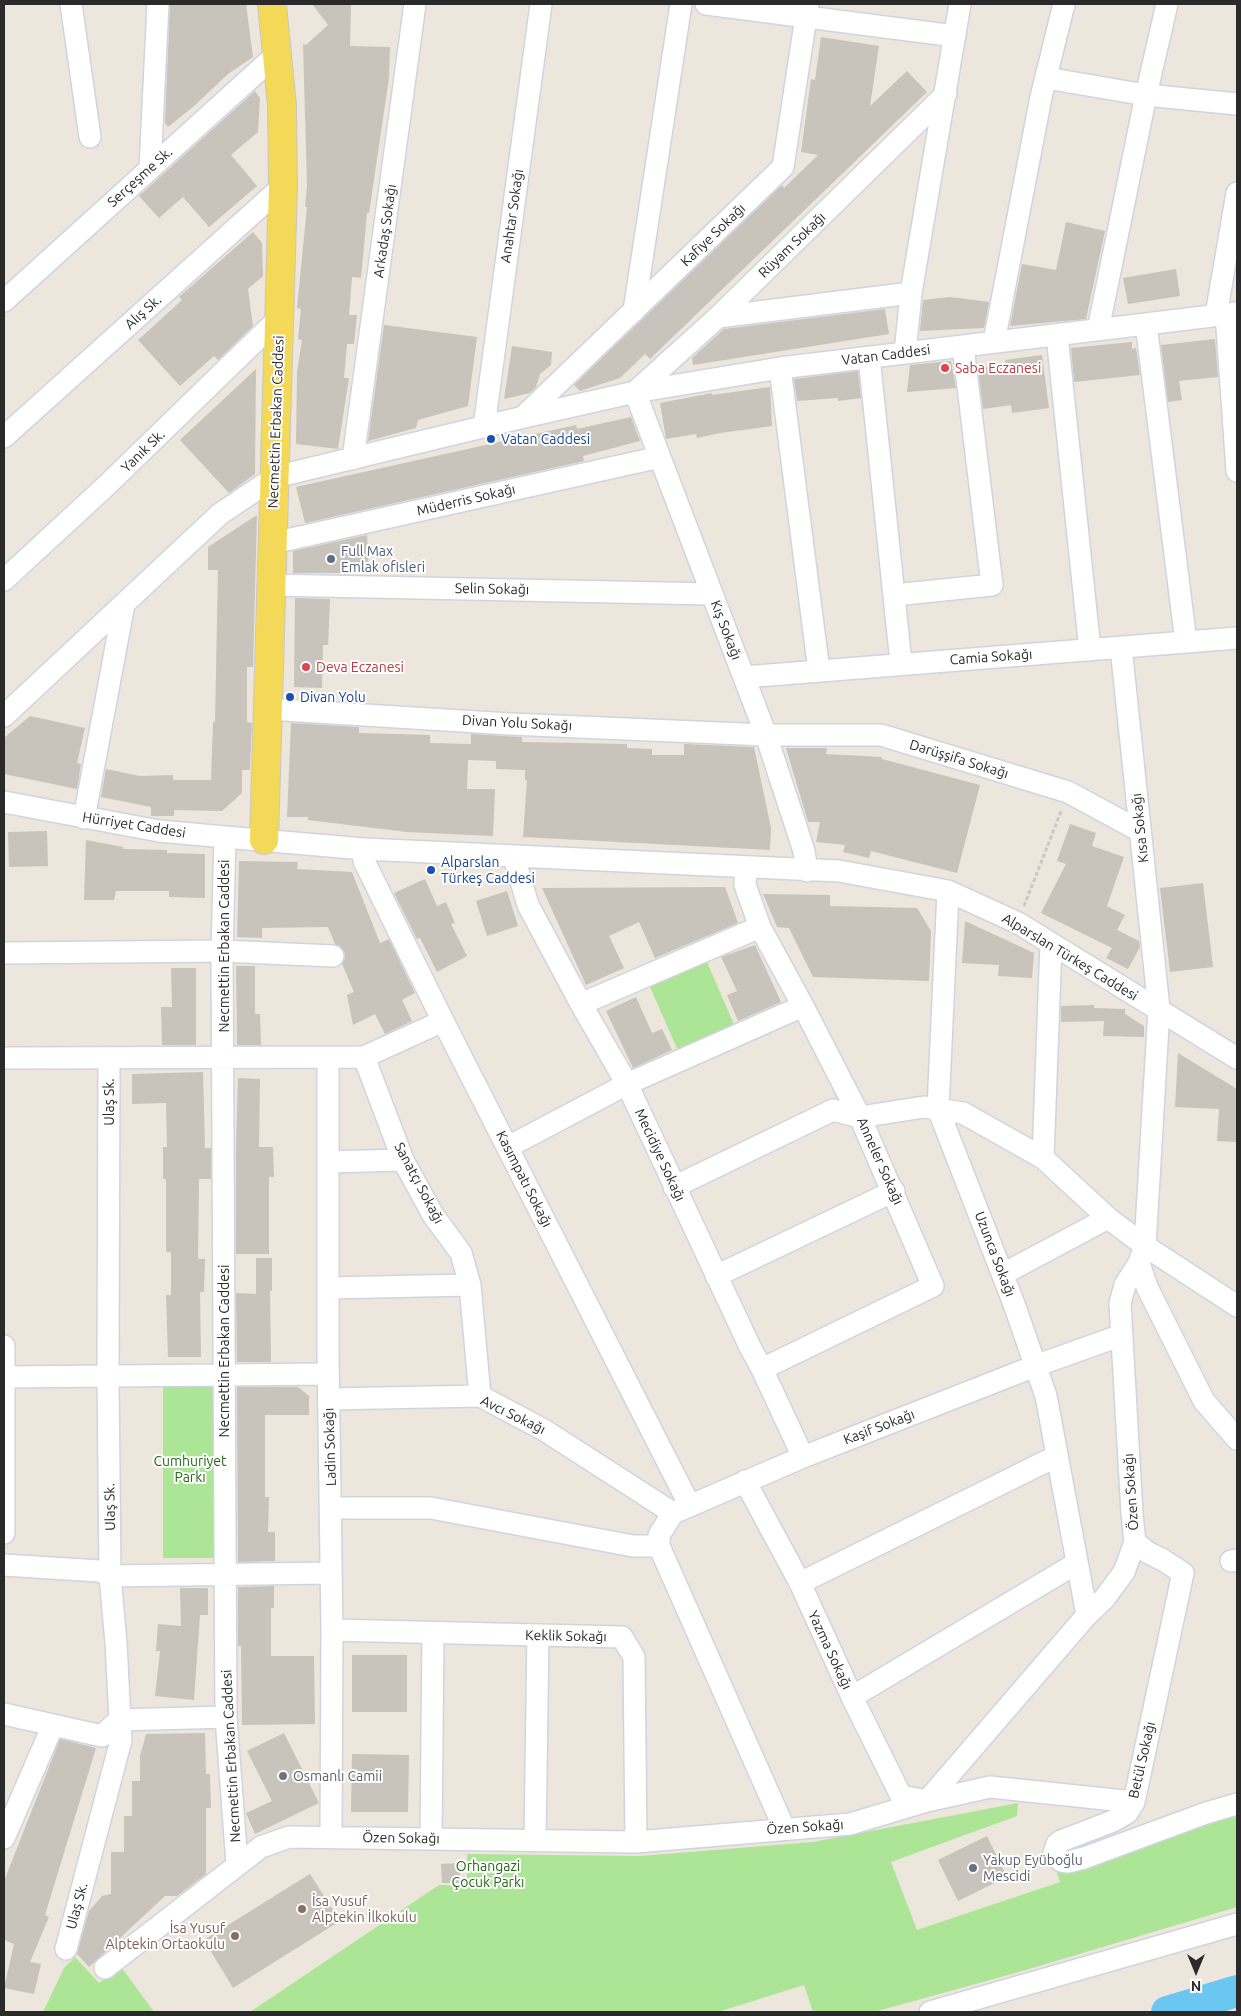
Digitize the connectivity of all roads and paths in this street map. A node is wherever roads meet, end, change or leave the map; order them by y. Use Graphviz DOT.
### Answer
graph roads {
  1 [pos="71,4"];
  2 [pos="158,4"];
  3 [pos="272,4"];
  4 [pos="415,4"];
  5 [pos="541,4"];
  6 [pos="681,4"];
  7 [pos="706,4"];
  8 [pos="960,4"];
  9 [pos="1064,4"];
  10 [pos="1167,4"];
  11 [pos="807,10"];
  12 [pos="955,36"];
  13 [pos="277,54"];
  14 [pos="1046,78"];
  15 [pos="946,94"];
  16 [pos="1146,95"];
  17 [pos="1237,104"];
  18 [pos="90,137"];
  19 [pos="150,168"];
  20 [pos="283,186"];
  21 [pos="1237,194"];
  22 [pos="911,293"];
  23 [pos="4,300"];
  24 [pos="634,311"];
  25 [pos="1226,314"];
  26 [pos="718,317"];
  27 [pos="279,318"];
  28 [pos="1146,324"];
  29 [pos="1098,330"];
  30 [pos="1056,335"];
  31 [pos="994,342"];
  32 [pos="963,346"];
  33 [pos="905,353"];
  34 [pos="869,357"];
  35 [pos="780,368"];
  36 [pos="635,392"];
  37 [pos="524,417"];
  38 [pos="484,427"];
  39 [pos="4,437"];
  40 [pos="660,457"];
  41 [pos="353,458"];
  42 [pos="1237,471"];
  43 [pos="275,477"];
  44 [pos="273,543"];
  45 [pos="4,580"];
  46 [pos="272,585"];
  47 [pos="712,594"];
  48 [pos="894,595"];
  49 [pos="124,604"];
  50 [pos="1237,638"];
  51 [pos="1186,642"];
  52 [pos="1121,647"];
  53 [pos="1090,650"];
  54 [pos="901,664"];
  55 [pos="819,671"];
  56 [pos="744,677"];
  57 [pos="268,709"];
  58 [pos="4,716"];
  59 [pos="766,735"];
  60 [pos="1068,792"];
  61 [pos="4,802"];
  62 [pos="84,818"];
  63 [pos="1140,831"];
  64 [pos="225,837"];
  65 [pos="264,840"];
  66 [pos="364,850"];
  67 [pos="514,857"];
  68 [pos="746,867"];
  69 [pos="806,871"];
  70 [pos="948,891"];
  71 [pos="1018,923"];
  72 [pos="760,927"];
  73 [pos="1051,944"];
  74 [pos="222,951"];
  75 [pos="4,953"];
  76 [pos="334,956"];
  77 [pos="581,1004"];
  78 [pos="803,1006"];
  79 [pos="1159,1009"];
  80 [pos="443,1021"];
  81 [pos="223,1057"];
  82 [pos="328,1057"];
  83 [pos="364,1057"];
  84 [pos="4,1058"];
  85 [pos="109,1058"];
  86 [pos="1237,1058"];
  87 [pos="627,1084"];
  88 [pos="938,1109"];
  89 [pos="860,1117"];
  90 [pos="508,1146"];
  91 [pos="1043,1158"];
  92 [pos="403,1160"];
  93 [pos="328,1162"];
  94 [pos="674,1186"];
  95 [pos="894,1191"];
  96 [pos="1108,1218"];
  97 [pos="1142,1254"];
  98 [pos="1003,1274"];
  99 [pos="716,1276"];
  100 [pos="470,1285"];
  101 [pos="328,1288"];
  102 [pos="1237,1306"];
  103 [pos="1122,1336"];
  104 [pos="4,1346"];
  105 [pos="1035,1366"];
  106 [pos="762,1369"];
  107 [pos="328,1374"];
  108 [pos="224,1375"];
  109 [pos="108,1376"];
  110 [pos="4,1377"];
  111 [pos="480,1396"];
  112 [pos="328,1399"];
  113 [pos="4,1410"];
  114 [pos="1237,1439"];
  115 [pos="1056,1456"];
  116 [pos="803,1457"];
  117 [pos="745,1481"];
  118 [pos="332,1508"];
  119 [pos="682,1510"];
  120 [pos="4,1522"];
  121 [pos="1135,1542"];
  122 [pos="659,1546"];
  123 [pos="1076,1563"];
  124 [pos="4,1565"];
  125 [pos="331,1573"];
  126 [pos="225,1574"];
  127 [pos="110,1576"];
  128 [pos="800,1583"];
  129 [pos="1087,1615"];
  130 [pos="332,1630"];
  131 [pos="433,1632"];
  132 [pos="538,1635"];
  133 [pos="852,1697"];
  134 [pos="4,1714"];
  135 [pos="226,1717"];
  136 [pos="119,1720"];
  137 [pos="53,1725"];
  138 [pos="927,1801"];
  139 [pos="1134,1802"];
  140 [pos="1237,1804"];
  141 [pos="784,1828"];
  142 [pos="331,1837"];
  143 [pos="4,1838"];
  144 [pos="432,1839"];
  145 [pos="535,1840"];
  146 [pos="636,1842"];
  147 [pos="237,1864"];
  148 [pos="1237,1924"];
  149 [pos="66,1949"];
  150 [pos="105,1968"];
  151 [pos="930,2012"];
  1 -- 18 [label="street"];
  2 -- 19 [label="street"];
  3 -- 13 [label="main road, Necmettin Erbakan Caddesi"];
  4 -- 41 [label="street, Arkadaş Sokağı"];
  5 -- 38 [label="street, Anahtar Sokağı"];
  6 -- 24 [label="street"];
  7 -- 11 [label="street"];
  8 -- 12 [label="street"];
  9 -- 14 [label="street"];
  10 -- 16 [label="street"];
  11 -- 12 [label="street"];
  11 -- 24 [label="street, Kafiye Sokağı"];
  12 -- 15 [label="street"];
  13 -- 19 [label="street, Serçeşme Sk."];
  13 -- 20 [label="main road, Necmettin Erbakan Caddesi"];
  14 -- 16 [label="street"];
  14 -- 31 [label="street"];
  15 -- 22 [label="street"];
  15 -- 26 [label="street, Rüyam Sokağı"];
  16 -- 17 [label="street"];
  16 -- 29 [label="street"];
  19 -- 23 [label="street, Serçeşme Sk."];
  20 -- 27 [label="main road, Necmettin Erbakan Caddesi"];
  20 -- 39 [label="street, Alış Sk."];
  21 -- 25 [label="street"];
  22 -- 26 [label="street"];
  22 -- 33 [label="street"];
  24 -- 37 [label="street, Kafiye Sokağı"];
  25 -- 28 [label="street, Vatan Caddesi"];
  25 -- 42 [label="street"];
  26 -- 36 [label="street, Rüyam Sokağı"];
  27 -- 43 [label="main road, Necmettin Erbakan Caddesi"];
  27 -- 45 [label="street, Yanık Sk."];
  28 -- 29 [label="street, Vatan Caddesi"];
  28 -- 51 [label="street"];
  29 -- 30 [label="street, Vatan Caddesi"];
  30 -- 31 [label="street, Vatan Caddesi"];
  30 -- 53 [label="street"];
  31 -- 32 [label="street, Vatan Caddesi"];
  32 -- 33 [label="street, Vatan Caddesi"];
  32 -- 48 [label="street"];
  33 -- 34 [label="street, Vatan Caddesi"];
  34 -- 35 [label="street, Vatan Caddesi"];
  34 -- 48 [label="street"];
  35 -- 36 [label="street, Vatan Caddesi"];
  35 -- 55 [label="street"];
  36 -- 37 [label="street, Vatan Caddesi"];
  36 -- 40 [label="street, Kış Sokağı"];
  37 -- 38 [label="street, Vatan Caddesi"];
  38 -- 41 [label="street, Vatan Caddesi"];
  40 -- 44 [label="street, Müderris Sokağı"];
  40 -- 47 [label="street, Kış Sokağı"];
  41 -- 43 [label="street, Vatan Caddesi"];
  43 -- 44 [label="main road, Necmettin Erbakan Caddesi"];
  43 -- 49 [label="street"];
  44 -- 46 [label="main road, Necmettin Erbakan Caddesi"];
  46 -- 47 [label="street, Selin Sokağı"];
  46 -- 57 [label="main road, Necmettin Erbakan Caddesi"];
  47 -- 56 [label="street, Kış Sokağı"];
  48 -- 54 [label="street"];
  49 -- 58 [label="street"];
  49 -- 62 [label="street"];
  50 -- 51 [label="street, Camia Sokağı"];
  51 -- 52 [label="street, Camia Sokağı"];
  52 -- 53 [label="street, Camia Sokağı"];
  52 -- 63 [label="street, Kısa Sokağı"];
  53 -- 54 [label="street, Camia Sokağı"];
  54 -- 55 [label="street, Camia Sokağı"];
  55 -- 56 [label="street, Camia Sokağı"];
  56 -- 59 [label="street, Kış Sokağı"];
  57 -- 59 [label="street, Divan Yolu Sokağı"];
  57 -- 65 [label="main road, Necmettin Erbakan Caddesi"];
  59 -- 60 [label="street, Darüşşifa Sokağı"];
  59 -- 69 [label="street, Kış Sokağı"];
  60 -- 63 [label="street, Darüşşifa Sokağı"];
  60 -- 71 [label="path"];
  61 -- 62 [label="street, Hürriyet Caddesi"];
  62 -- 64 [label="street, Hürriyet Caddesi"];
  63 -- 79 [label="street, Kısa Sokağı"];
  64 -- 65 [label="street, Hürriyet Caddesi"];
  64 -- 74 [label="street, Necmettin Erbakan Caddesi"];
  65 -- 66 [label="street, Alparslan Türkeş Caddesi"];
  66 -- 67 [label="street, Alparslan Türkeş Caddesi"];
  66 -- 80 [label="street, Kasımpatı Sokağı"];
  67 -- 68 [label="street, Alparslan Türkeş Caddesi"];
  67 -- 77 [label="street, Mecidiye Sokağı"];
  68 -- 69 [label="street, Alparslan Türkeş Caddesi"];
  68 -- 72 [label="street, Anneler Sokağı"];
  69 -- 70 [label="street, Alparslan Türkeş Caddesi"];
  70 -- 71 [label="street, Alparslan Türkeş Caddesi"];
  70 -- 88 [label="street, Uzunca Sokağı"];
  71 -- 73 [label="street, Alparslan Türkeş Caddesi"];
  72 -- 77 [label="street"];
  72 -- 78 [label="street, Anneler Sokağı"];
  73 -- 79 [label="street, Alparslan Türkeş Caddesi"];
  73 -- 91 [label="street"];
  74 -- 75 [label="street"];
  74 -- 76 [label="street"];
  74 -- 81 [label="street, Necmettin Erbakan Caddesi"];
  77 -- 87 [label="street, Mecidiye Sokağı"];
  78 -- 87 [label="street"];
  78 -- 89 [label="street, Anneler Sokağı"];
  79 -- 86 [label="street, Alparslan Türkeş Caddesi"];
  79 -- 97 [label="street, Kısa Sokağı"];
  80 -- 83 [label="street"];
  80 -- 90 [label="street, Kasımpatı Sokağı"];
  81 -- 82 [label="street"];
  81 -- 85 [label="street"];
  81 -- 108 [label="street, Necmettin Erbakan Caddesi"];
  82 -- 83 [label="street"];
  82 -- 93 [label="street, Ladin Sokağı"];
  83 -- 92 [label="street, Sanatçı Sokağı"];
  84 -- 85 [label="street"];
  85 -- 109 [label="street, Ulaş Sk."];
  87 -- 90 [label="street"];
  87 -- 94 [label="street, Mecidiye Sokağı"];
  88 -- 89 [label="street"];
  88 -- 91 [label="street"];
  88 -- 98 [label="street, Uzunca Sokağı"];
  89 -- 94 [label="street"];
  89 -- 95 [label="street, Anneler Sokağı"];
  90 -- 119 [label="street, Kasımpatı Sokağı"];
  91 -- 96 [label="street"];
  92 -- 93 [label="street"];
  92 -- 100 [label="street, Sanatçı Sokağı"];
  93 -- 101 [label="street, Ladin Sokağı"];
  94 -- 99 [label="street, Mecidiye Sokağı"];
  95 -- 99 [label="street"];
  95 -- 106 [label="street, Anneler Sokağı"];
  96 -- 97 [label="street"];
  96 -- 98 [label="street"];
  97 -- 102 [label="street"];
  97 -- 103 [label="street, Özen Sokağı"];
  97 -- 114 [label="street"];
  98 -- 105 [label="street, Uzunca Sokağı"];
  99 -- 106 [label="street, Mecidiye Sokağı"];
  100 -- 101 [label="street"];
  100 -- 111 [label="street, Sanatçı Sokağı"];
  101 -- 107 [label="street, Ladin Sokağı"];
  103 -- 105 [label="street, Kaşif Sokağı"];
  103 -- 121 [label="street, Özen Sokağı"];
  104 -- 110 [label="street"];
  105 -- 115 [label="street, Uzunca Sokağı"];
  105 -- 116 [label="street, Kaşif Sokağı"];
  106 -- 116 [label="street, Mecidiye Sokağı"];
  107 -- 108 [label="street"];
  107 -- 112 [label="street, Ladin Sokağı"];
  108 -- 109 [label="street"];
  108 -- 126 [label="street, Necmettin Erbakan Caddesi"];
  109 -- 110 [label="street"];
  109 -- 127 [label="street, Ulaş Sk."];
  110 -- 113 [label="street"];
  111 -- 112 [label="street, Avcı Sokağı"];
  111 -- 119 [label="street, Avcı Sokağı"];
  112 -- 118 [label="street, Ladin Sokağı"];
  113 -- 120 [label="street"];
  115 -- 123 [label="street, Uzunca Sokağı"];
  115 -- 128 [label="street"];
  116 -- 117 [label="street, Kaşif Sokağı"];
  117 -- 119 [label="street, Kaşif Sokağı"];
  117 -- 128 [label="street, Yazma Sokağı"];
  118 -- 122 [label="street"];
  118 -- 125 [label="street, Ladin Sokağı"];
  119 -- 122 [label="street"];
  121 -- 129 [label="street, Özen Sokağı"];
  121 -- 139 [label="street, Betül Sokağı"];
  122 -- 141 [label="street"];
  123 -- 129 [label="street, Uzunca Sokağı"];
  123 -- 133 [label="street"];
  124 -- 127 [label="street"];
  125 -- 126 [label="street"];
  125 -- 130 [label="street, Ladin Sokağı"];
  126 -- 127 [label="street"];
  126 -- 135 [label="street, Necmettin Erbakan Caddesi"];
  127 -- 136 [label="street, Ulaş Sk."];
  128 -- 133 [label="street, Yazma Sokağı"];
  129 -- 138 [label="street, Özen Sokağı"];
  130 -- 131 [label="street, Keklik Sokağı"];
  130 -- 142 [label="street, Ladin Sokağı"];
  131 -- 132 [label="street, Keklik Sokağı"];
  131 -- 144 [label="street"];
  132 -- 145 [label="street"];
  132 -- 146 [label="street, Keklik Sokağı"];
  133 -- 138 [label="street, Yazma Sokağı"];
  134 -- 137 [label="street"];
  135 -- 136 [label="street"];
  135 -- 147 [label="street, Necmettin Erbakan Caddesi"];
  136 -- 137 [label="street"];
  136 -- 149 [label="street, Ulaş Sk."];
  137 -- 143 [label="street"];
  138 -- 139 [label="street"];
  138 -- 141 [label="street, Özen Sokağı"];
  139 -- 140 [label="street, Betül Sokağı"];
  141 -- 146 [label="street, Özen Sokağı"];
  142 -- 144 [label="street, Özen Sokağı"];
  142 -- 147 [label="street, Özen Sokağı"];
  144 -- 145 [label="street, Özen Sokağı"];
  145 -- 146 [label="street, Özen Sokağı"];
  147 -- 150 [label="street, Özen Sokağı"];
  148 -- 151 [label="street"];
}
